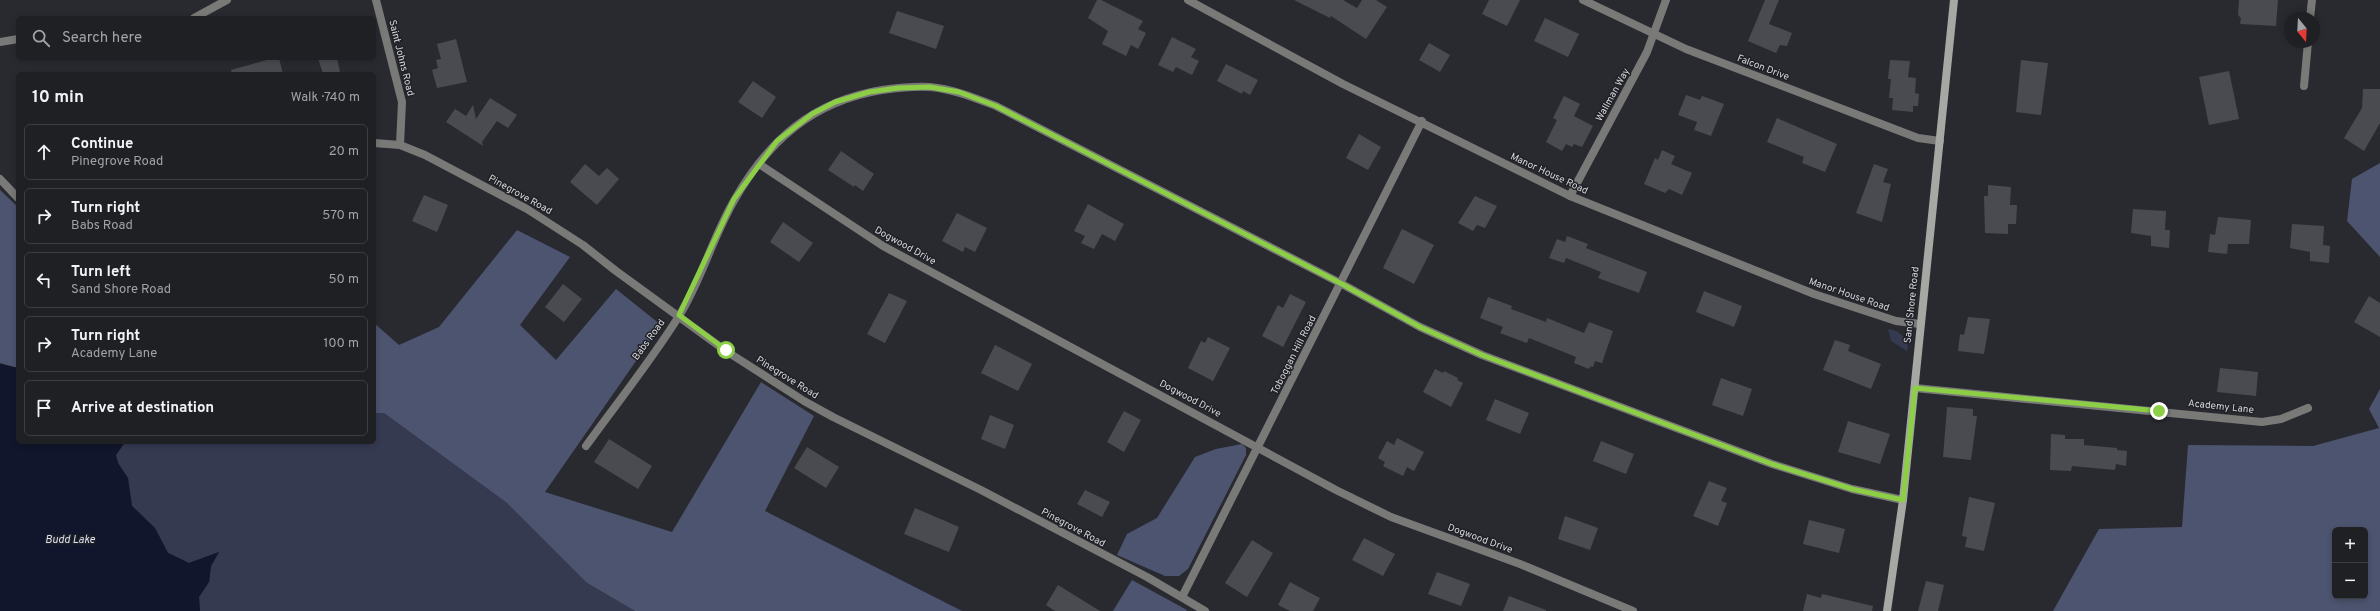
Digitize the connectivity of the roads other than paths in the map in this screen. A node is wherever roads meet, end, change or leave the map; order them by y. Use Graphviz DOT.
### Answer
graph roads {
  1 [pos="227,0"];
  2 [pos="376,0"];
  3 [pos="1188,0"];
  4 [pos="1584,0"];
  5 [pos="1666,0"];
  6 [pos="1954,0"];
  7 [pos="2312,0"];
  8 [pos="2311,12"];
  9 [pos="198,16"];
  10 [pos="1655,34"];
  11 [pos="16,39"];
  12 [pos="0,42"];
  13 [pos="2307,48"];
  14 [pos="2304,86"];
  15 [pos="1422,121"];
  16 [pos="1940,141"];
  17 [pos="376,143"];
  18 [pos="400,145"];
  19 [pos="759,164"];
  20 [pos="0,180"];
  21 [pos="16,196"];
  22 [pos="1570,196"];
  23 [pos="1342,284"];
  24 [pos="679,315"];
  25 [pos="1920,324"];
  26 [pos="1915,388"];
  27 [pos="2308,408"];
  28 [pos="586,446"];
  29 [pos="1259,447"];
  30 [pos="1903,500"];
  31 [pos="1182,596"];
  32 [pos="1205,611"];
  33 [pos="1633,611"];
  34 [pos="1887,611"];
  1 -- 9 [label="street"];
  2 -- 18 [label="street, Saint Johns Road"];
  3 -- 15 [label="street, Manor House Road"];
  4 -- 10 [label="street, Falcon Drive"];
  5 -- 10 [label="street, Wallman Way"];
  6 -- 16 [label="street, Sand Shore Road"];
  7 -- 8 [label="street"];
  10 -- 16 [label="street, Falcon Drive"];
  10 -- 22 [label="street, Wallman Way"];
  11 -- 12 [label="street"];
  13 -- 14 [label="street"];
  15 -- 22 [label="street, Manor House Road"];
  15 -- 23 [label="street, Toboggan Hill Road"];
  16 -- 25 [label="street, Sand Shore Road"];
  17 -- 18 [label="street, Pinegrove Road"];
  18 -- 24 [label="street, Pinegrove Road"];
  19 -- 23 [label="street, Babs Road"];
  19 -- 24 [label="street, Babs Road"];
  19 -- 29 [label="street, Dogwood Drive"];
  20 -- 21 [label="street"];
  22 -- 25 [label="street, Manor House Road"];
  23 -- 29 [label="street, Toboggan Hill Road"];
  23 -- 30 [label="street, Babs Road"];
  24 -- 28 [label="street, Babs Road"];
  24 -- 31 [label="street, Pinegrove Road"];
  25 -- 26 [label="street, Sand Shore Road"];
  26 -- 27 [label="street, Academy Lane"];
  26 -- 30 [label="street, Sand Shore Road"];
  29 -- 31 [label="street, Toboggan Hill Road"];
  29 -- 33 [label="street, Dogwood Drive"];
  30 -- 34 [label="street, Sand Shore Road"];
  31 -- 32 [label="street, Pinegrove Road"];
}
